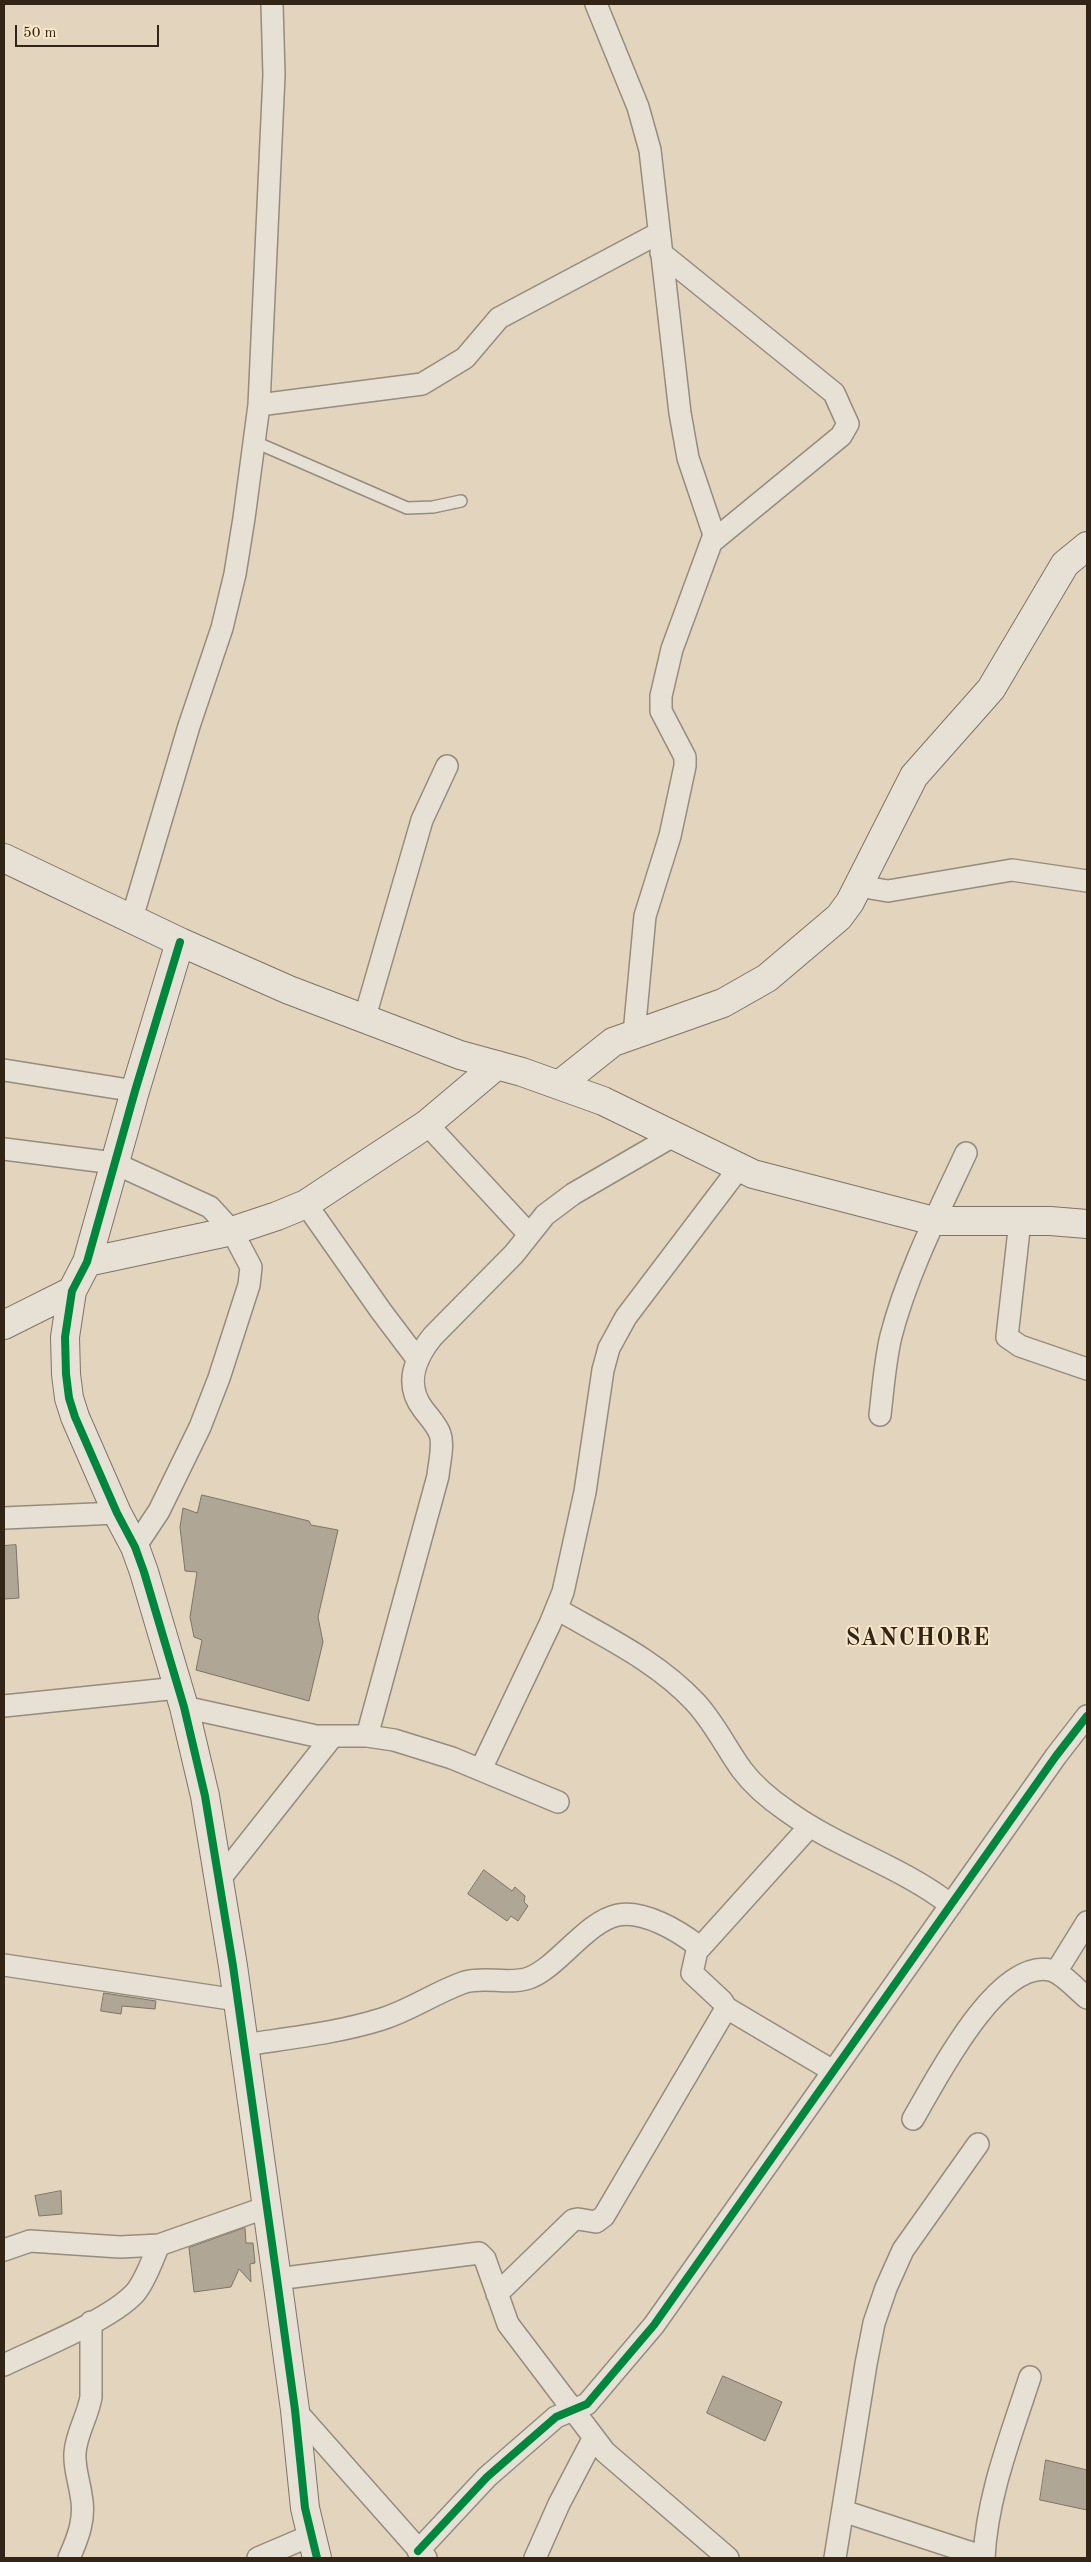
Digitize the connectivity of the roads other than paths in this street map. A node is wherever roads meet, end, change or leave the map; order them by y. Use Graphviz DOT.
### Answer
graph roads {
  1 [pos="272,4"];
  2 [pos="596,4"];
  3 [pos="660,243"];
  4 [pos="259,405"];
  5 [pos="255,442"];
  6 [pos="461,501"];
  7 [pos="713,541"];
  8 [pos="1087,546"];
  9 [pos="447,766"];
  10 [pos="4,858"];
  11 [pos="1087,881"];
  12 [pos="858,886"];
  13 [pos="132,918"];
  14 [pos="180,942"];
  15 [pos="364,1020"];
  16 [pos="634,1034"];
  17 [pos="497,1065"];
  18 [pos="4,1070"];
  19 [pos="559,1085"];
  20 [pos="135,1091"];
  21 [pos="427,1124"];
  22 [pos="673,1136"];
  23 [pos="4,1149"];
  24 [pos="966,1153"];
  25 [pos="114,1163"];
  26 [pos="739,1168"];
  27 [pos="306,1204"];
  28 [pos="934,1221"];
  29 [pos="1020,1222"];
  30 [pos="1087,1224"];
  31 [pos="232,1231"];
  32 [pos="528,1233"];
  33 [pos="87,1262"];
  34 [pos="72,1291"];
  35 [pos="4,1325"];
  36 [pos="418,1360"];
  37 [pos="1087,1368"];
  38 [pos="880,1415"];
  39 [pos="116,1513"];
  40 [pos="4,1518"];
  41 [pos="135,1547"];
  42 [pos="557,1609"];
  43 [pos="181,1698"];
  44 [pos="4,1706"];
  45 [pos="1087,1716"];
  46 [pos="367,1736"];
  47 [pos="332,1737"];
  48 [pos="481,1770"];
  49 [pos="558,1802"];
  50 [pos="810,1826"];
  51 [pos="219,1880"];
  52 [pos="951,1904"];
  53 [pos="1087,1922"];
  54 [pos="699,1949"];
  55 [pos="4,1965"];
  56 [pos="1056,1972"];
  57 [pos="1087,1998"];
  58 [pos="236,2000"];
  59 [pos="726,2007"];
  60 [pos="244,2045"];
  61 [pos="833,2071"];
  62 [pos="913,2120"];
  63 [pos="978,2144"];
  64 [pos="267,2207"];
  65 [pos="159,2245"];
  66 [pos="4,2250"];
  67 [pos="277,2279"];
  68 [pos="497,2294"];
  69 [pos="91,2322"];
  70 [pos="4,2365"];
  71 [pos="1030,2377"];
  72 [pos="295,2410"];
  73 [pos="575,2410"];
  74 [pos="594,2439"];
  75 [pos="843,2511"];
  76 [pos="314,2546"];
  77 [pos="422,2554"];
  78 [pos="69,2558"];
  79 [pos="258,2558"];
  80 [pos="536,2558"];
  81 [pos="728,2558"];
  82 [pos="835,2558"];
  83 [pos="984,2558"];
  1 -- 4 [label="street"];
  2 -- 3 [label="street"];
  3 -- 4 [label="street"];
  3 -- 7 [label="street"];
  3 -- 7 [label="street"];
  4 -- 5 [label="street"];
  5 -- 6 [label="lane"];
  5 -- 13 [label="street"];
  7 -- 16 [label="street"];
  8 -- 12 [label="street"];
  9 -- 15 [label="street"];
  10 -- 13 [label="street"];
  11 -- 12 [label="street"];
  12 -- 16 [label="street"];
  13 -- 14 [label="street"];
  14 -- 15 [label="street"];
  14 -- 20 [label="street"];
  15 -- 17 [label="street"];
  16 -- 19 [label="street"];
  17 -- 19 [label="street"];
  17 -- 21 [label="street"];
  18 -- 20 [label="street"];
  19 -- 22 [label="street"];
  20 -- 25 [label="street"];
  21 -- 27 [label="street"];
  21 -- 32 [label="street"];
  22 -- 26 [label="street"];
  22 -- 32 [label="street"];
  23 -- 25 [label="street"];
  24 -- 28 [label="street"];
  25 -- 31 [label="street"];
  25 -- 33 [label="street"];
  26 -- 28 [label="street"];
  26 -- 42 [label="street"];
  27 -- 31 [label="street"];
  27 -- 36 [label="street"];
  28 -- 29 [label="street"];
  28 -- 38 [label="street"];
  29 -- 30 [label="street"];
  29 -- 37 [label="street"];
  31 -- 33 [label="street"];
  31 -- 41 [label="street"];
  32 -- 36 [label="street"];
  33 -- 34 [label="street"];
  34 -- 35 [label="street"];
  34 -- 39 [label="street"];
  36 -- 46 [label="street"];
  39 -- 40 [label="street"];
  39 -- 41 [label="street"];
  41 -- 43 [label="street"];
  42 -- 48 [label="street"];
  42 -- 50 [label="street"];
  43 -- 44 [label="street"];
  43 -- 47 [label="street"];
  43 -- 51 [label="street"];
  45 -- 52 [label="street"];
  46 -- 47 [label="street"];
  46 -- 48 [label="street"];
  47 -- 51 [label="street"];
  48 -- 49 [label="street"];
  50 -- 52 [label="street"];
  50 -- 54 [label="street"];
  51 -- 58 [label="street"];
  52 -- 61 [label="street"];
  53 -- 56 [label="street"];
  54 -- 59 [label="street"];
  54 -- 60 [label="street"];
  55 -- 58 [label="street"];
  56 -- 57 [label="street"];
  56 -- 62 [label="street"];
  58 -- 60 [label="street"];
  59 -- 61 [label="street"];
  59 -- 68 [label="street"];
  60 -- 64 [label="street"];
  61 -- 73 [label="street"];
  63 -- 75 [label="street"];
  64 -- 65 [label="street"];
  64 -- 67 [label="street"];
  65 -- 66 [label="street"];
  65 -- 69 [label="street"];
  67 -- 68 [label="street"];
  67 -- 72 [label="street"];
  68 -- 73 [label="street"];
  69 -- 70 [label="street"];
  69 -- 78 [label="street"];
  71 -- 83 [label="street"];
  72 -- 76 [label="street"];
  72 -- 77 [label="street"];
  73 -- 74 [label="street"];
  73 -- 77 [label="street"];
  74 -- 80 [label="street"];
  74 -- 81 [label="street"];
  75 -- 82 [label="street"];
  75 -- 83 [label="street"];
  76 -- 79 [label="street"];
}
